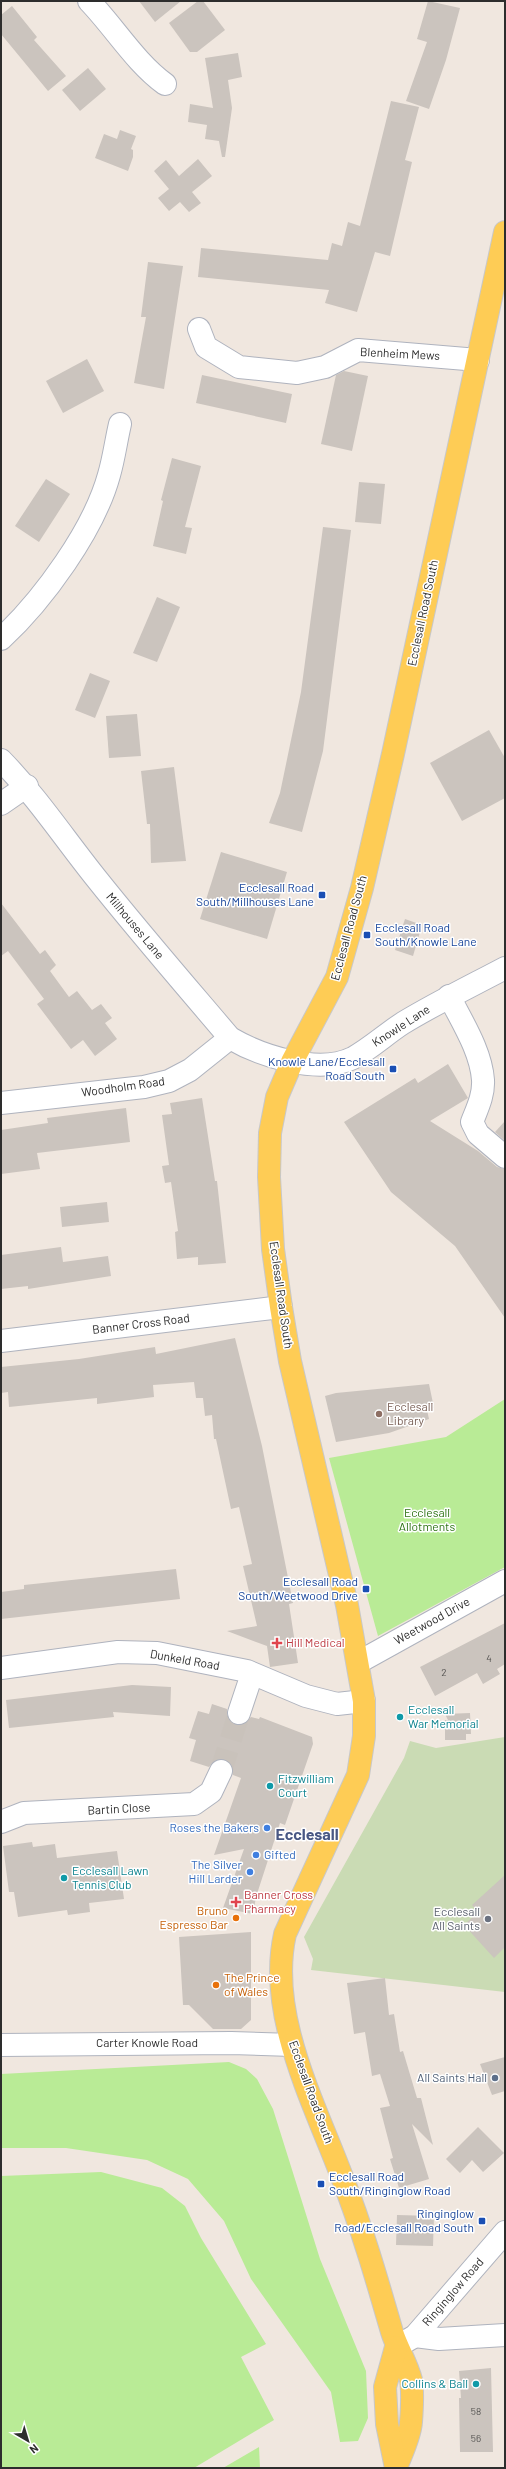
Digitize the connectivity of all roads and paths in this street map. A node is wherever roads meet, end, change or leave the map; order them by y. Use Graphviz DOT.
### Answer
graph roads {
  1 [pos="89,1"];
  2 [pos="164,84"];
  3 [pos="505,232"];
  4 [pos="199,330"];
  5 [pos="478,360"];
  6 [pos="120,424"];
  7 [pos="1,639"];
  8 [pos="1,760"];
  9 [pos="27,786"];
  10 [pos="1,804"];
  11 [pos="505,968"];
  12 [pos="449,996"];
  13 [pos="230,1038"];
  14 [pos="292,1062"];
  15 [pos="1,1103"];
  16 [pos="505,1157"];
  17 [pos="281,1307"];
  18 [pos="1,1341"];
  19 [pos="505,1580"];
  20 [pos="359,1662"];
  21 [pos="1,1668"];
  22 [pos="252,1674"];
  23 [pos="364,1700"];
  24 [pos="239,1713"];
  25 [pos="221,1771"];
  26 [pos="1,1822"];
  27 [pos="1,2045"];
  28 [pos="292,2045"];
  29 [pos="505,2232"];
  30 [pos="505,2335"];
  31 [pos="415,2336"];
  32 [pos="396,2347"];
  33 [pos="396,2468"];
  1 -- 2 [label="street"];
  3 -- 5 [label="main road, Ecclesall Road South"];
  4 -- 5 [label="street, Blenheim Mews"];
  5 -- 14 [label="main road, Ecclesall Road South"];
  6 -- 7 [label="street"];
  8 -- 9 [label="street, Millhouses Lane"];
  9 -- 10 [label="street"];
  9 -- 13 [label="street, Millhouses Lane"];
  11 -- 12 [label="street, Knowle Lane"];
  12 -- 14 [label="street, Knowle Lane"];
  12 -- 16 [label="street"];
  13 -- 14 [label="street, Millhouses Lane"];
  13 -- 15 [label="street, Woodholm Road"];
  14 -- 17 [label="main road, Ecclesall Road South"];
  17 -- 18 [label="street, Banner Cross Road"];
  17 -- 20 [label="main road, Ecclesall Road South"];
  19 -- 20 [label="street, Weetwood Drive"];
  20 -- 23 [label="main road, Ecclesall Road South"];
  21 -- 22 [label="street, Dunkeld Road"];
  22 -- 23 [label="street, Dunkeld Road"];
  22 -- 24 [label="street"];
  23 -- 28 [label="main road, Ecclesall Road South"];
  25 -- 26 [label="street, Bartin Close"];
  27 -- 28 [label="street, Carter Knowle Road"];
  28 -- 32 [label="main road, Ecclesall Road South"];
  29 -- 31 [label="street, Ringinglow Road"];
  30 -- 31 [label="street"];
  31 -- 32 [label="street, Ringinglow Road"];
  32 -- 33 [label="main road"];
}
